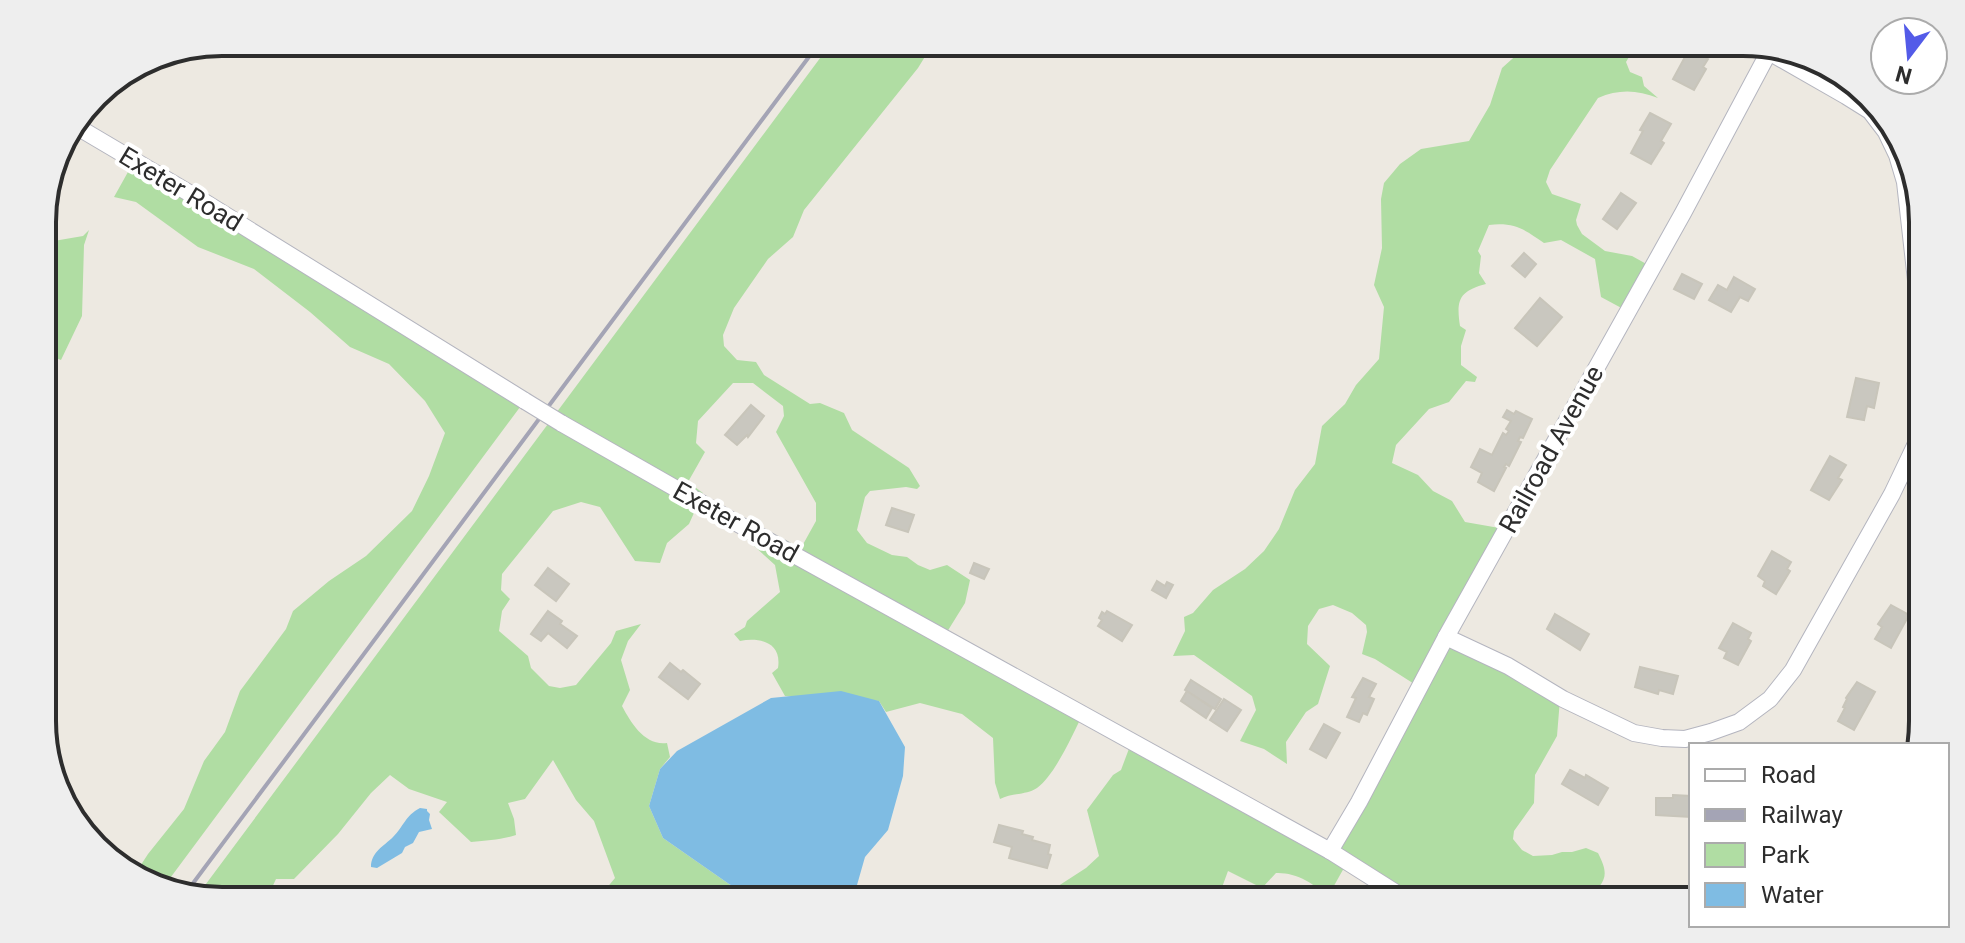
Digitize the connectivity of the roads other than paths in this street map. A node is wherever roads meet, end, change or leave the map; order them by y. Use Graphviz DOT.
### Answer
graph roads {
  1 [pos="1766,58"];
  2 [pos="1794,64"];
  3 [pos="1859,104"];
  4 [pos="84,131"];
  5 [pos="1906,193"];
  6 [pos="1909,215"];
  7 [pos="1909,458"];
  8 [pos="1446,637"];
  9 [pos="1330,851"];
  10 [pos="1387,887"];
  1 -- 8 [label="street, Railroad Avenue"];
  2 -- 3 [label="street"];
  4 -- 9 [label="street, Exeter Road, bridge"];
  5 -- 6 [label="street"];
  7 -- 8 [label="street"];
  8 -- 9 [label="street, Railroad Avenue"];
  9 -- 10 [label="street, Exeter Road"];
}
